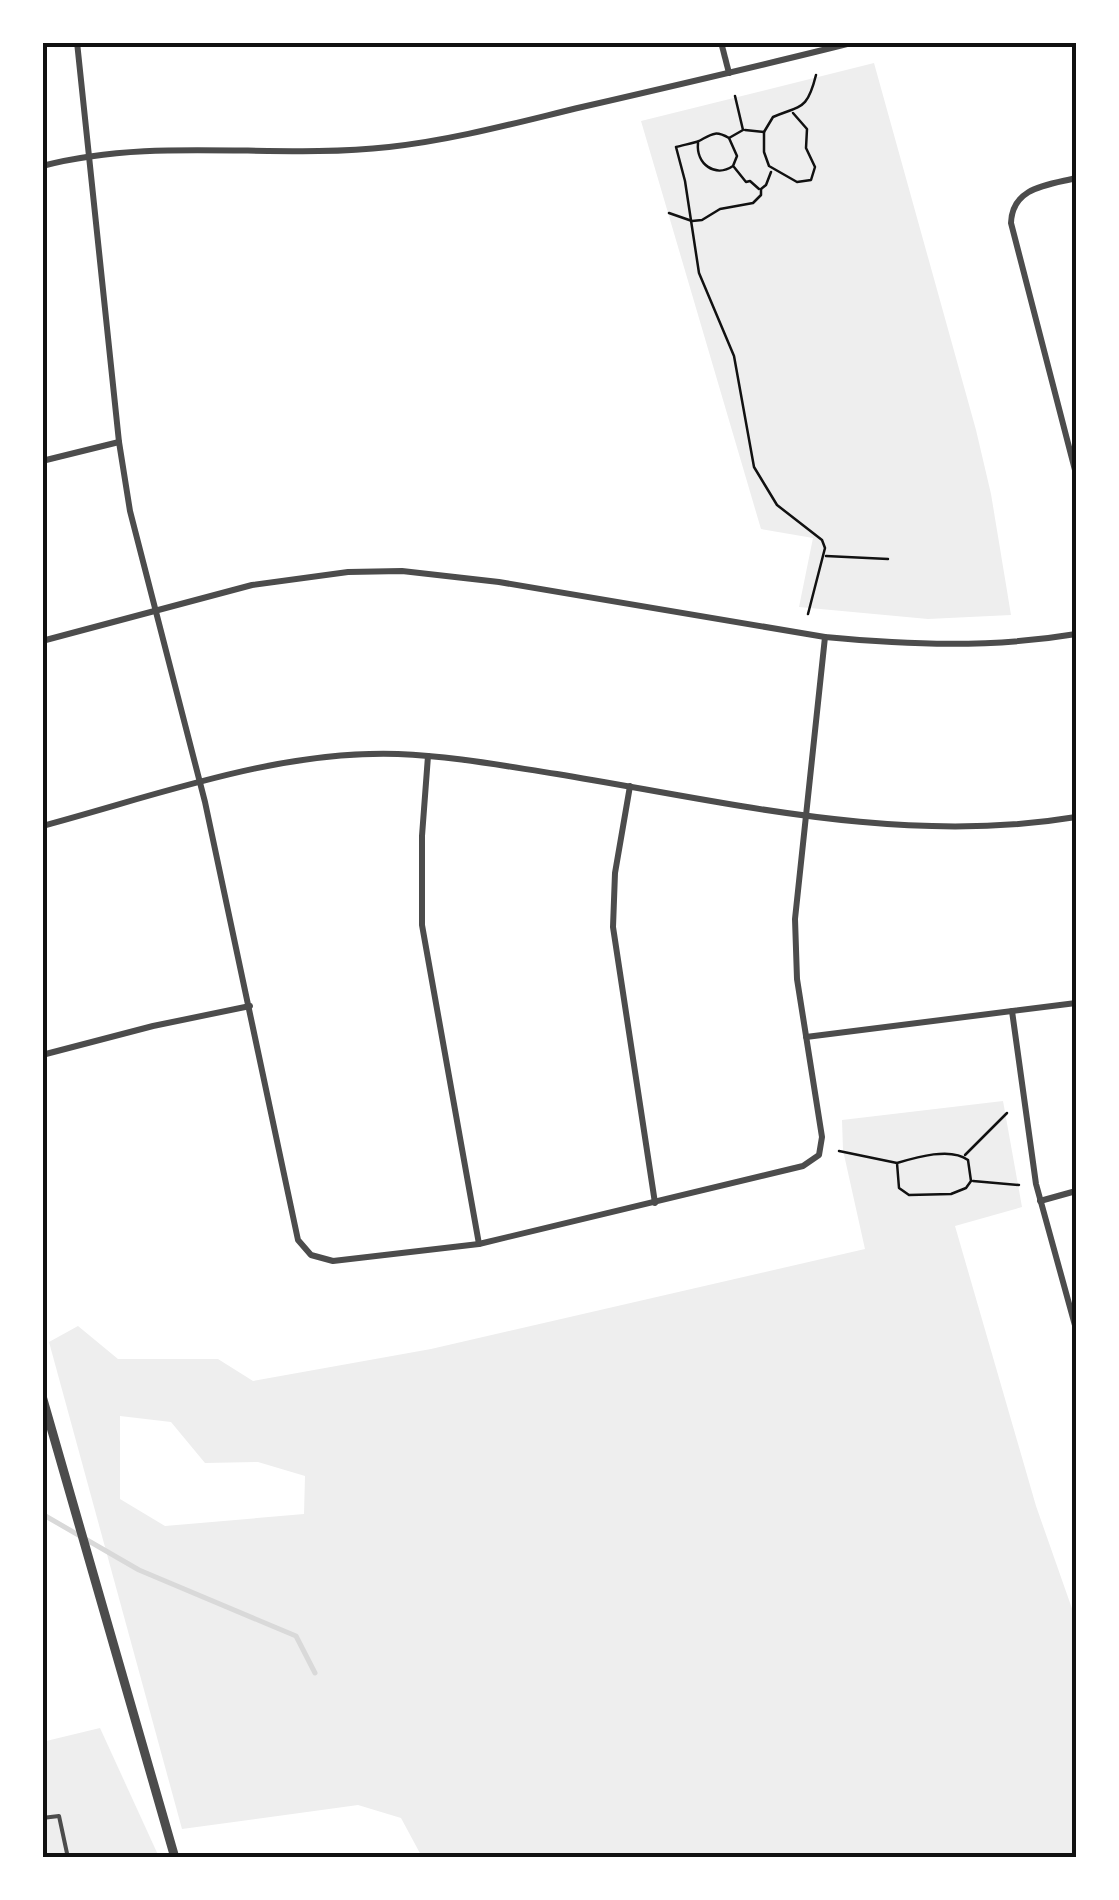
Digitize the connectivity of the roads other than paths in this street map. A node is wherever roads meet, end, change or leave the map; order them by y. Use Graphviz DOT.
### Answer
graph roads {
  1 [pos="76,42"];
  2 [pos="721,42"];
  3 [pos="855,42"];
  4 [pos="729,73"];
  5 [pos="88,155"];
  6 [pos="42,166"];
  7 [pos="1076,178"];
  8 [pos="119,442"];
  9 [pos="42,461"];
  10 [pos="1076,474"];
  11 [pos="156,610"];
  12 [pos="1076,634"];
  13 [pos="826,637"];
  14 [pos="42,642"];
  15 [pos="428,756"];
  16 [pos="200,784"];
  17 [pos="630,786"];
  18 [pos="804,815"];
  19 [pos="1076,817"];
  20 [pos="42,826"];
  21 [pos="1076,1003"];
  22 [pos="250,1006"];
  23 [pos="1012,1011"];
  24 [pos="806,1037"];
  25 [pos="42,1055"];
  26 [pos="1076,1191"];
  27 [pos="1040,1201"];
  28 [pos="655,1203"];
  29 [pos="480,1244"];
  30 [pos="1076,1328"];
  31 [pos="42,1396"];
  32 [pos="42,1818"];
  33 [pos="68,1858"];
  34 [pos="174,1858"];
  1 -- 5 [label="street"];
  2 -- 4 [label="street"];
  3 -- 4 [label="street"];
  4 -- 5 [label="street"];
  5 -- 6 [label="street"];
  5 -- 8 [label="street"];
  7 -- 10 [label="street"];
  8 -- 9 [label="street"];
  8 -- 11 [label="street"];
  11 -- 13 [label="street"];
  11 -- 14 [label="street"];
  11 -- 16 [label="street"];
  12 -- 13 [label="street"];
  13 -- 18 [label="street"];
  15 -- 16 [label="street"];
  15 -- 17 [label="street"];
  15 -- 29 [label="street"];
  16 -- 20 [label="street"];
  16 -- 22 [label="street"];
  17 -- 18 [label="street"];
  17 -- 28 [label="street"];
  18 -- 19 [label="street"];
  18 -- 24 [label="street"];
  21 -- 23 [label="street"];
  22 -- 25 [label="street"];
  22 -- 29 [label="street"];
  23 -- 24 [label="street"];
  23 -- 27 [label="street"];
  24 -- 28 [label="street"];
  26 -- 27 [label="street"];
  27 -- 30 [label="street"];
  28 -- 29 [label="street"];
  31 -- 34 [label="street"];
  32 -- 33 [label="lane"];
}
